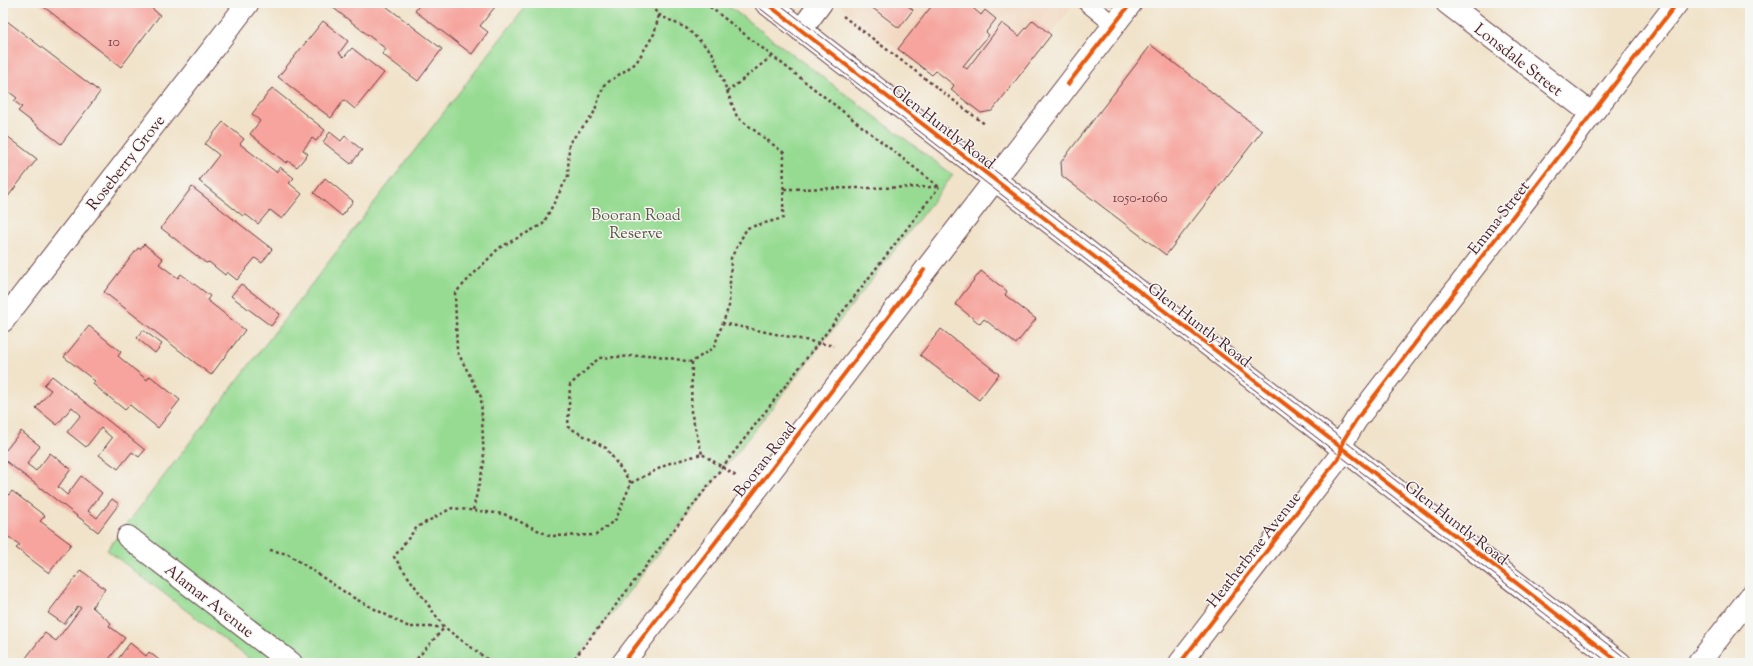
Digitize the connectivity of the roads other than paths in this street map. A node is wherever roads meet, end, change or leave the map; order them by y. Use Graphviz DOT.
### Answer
graph roads {
  1 [pos="248,3"];
  2 [pos="766,3"];
  3 [pos="1087,3"];
  4 [pos="1131,3"];
  5 [pos="1447,3"];
  6 [pos="1677,3"];
  7 [pos="830,8"];
  8 [pos="1114,25"];
  9 [pos="801,30"];
  10 [pos="1592,114"];
  11 [pos="994,179"];
  12 [pos="3,320"];
  13 [pos="1342,448"];
  14 [pos="128,537"];
  15 [pos="1750,597"];
  16 [pos="291,663"];
  17 [pos="623,663"];
  18 [pos="1180,663"];
  19 [pos="1620,663"];
  20 [pos="1699,663"];
  1 -- 12 [label="street, Roseberry Grove"];
  2 -- 9 [label="street, Glen Huntly Road"];
  3 -- 8 [label="lane"];
  4 -- 8 [label="street, Booran Road"];
  5 -- 10 [label="street, Lonsdale Street"];
  6 -- 10 [label="street, Emma Street"];
  7 -- 9 [label="street"];
  8 -- 11 [label="street, Booran Road"];
  9 -- 11 [label="street, Glen Huntly Road"];
  10 -- 13 [label="street, Emma Street"];
  11 -- 13 [label="street, Glen Huntly Road"];
  11 -- 17 [label="street, Booran Road"];
  13 -- 18 [label="street, Heatherbrae Avenue"];
  13 -- 19 [label="street, Glen Huntly Road"];
  14 -- 16 [label="street, Alamar Avenue"];
  15 -- 20 [label="street"];
}
